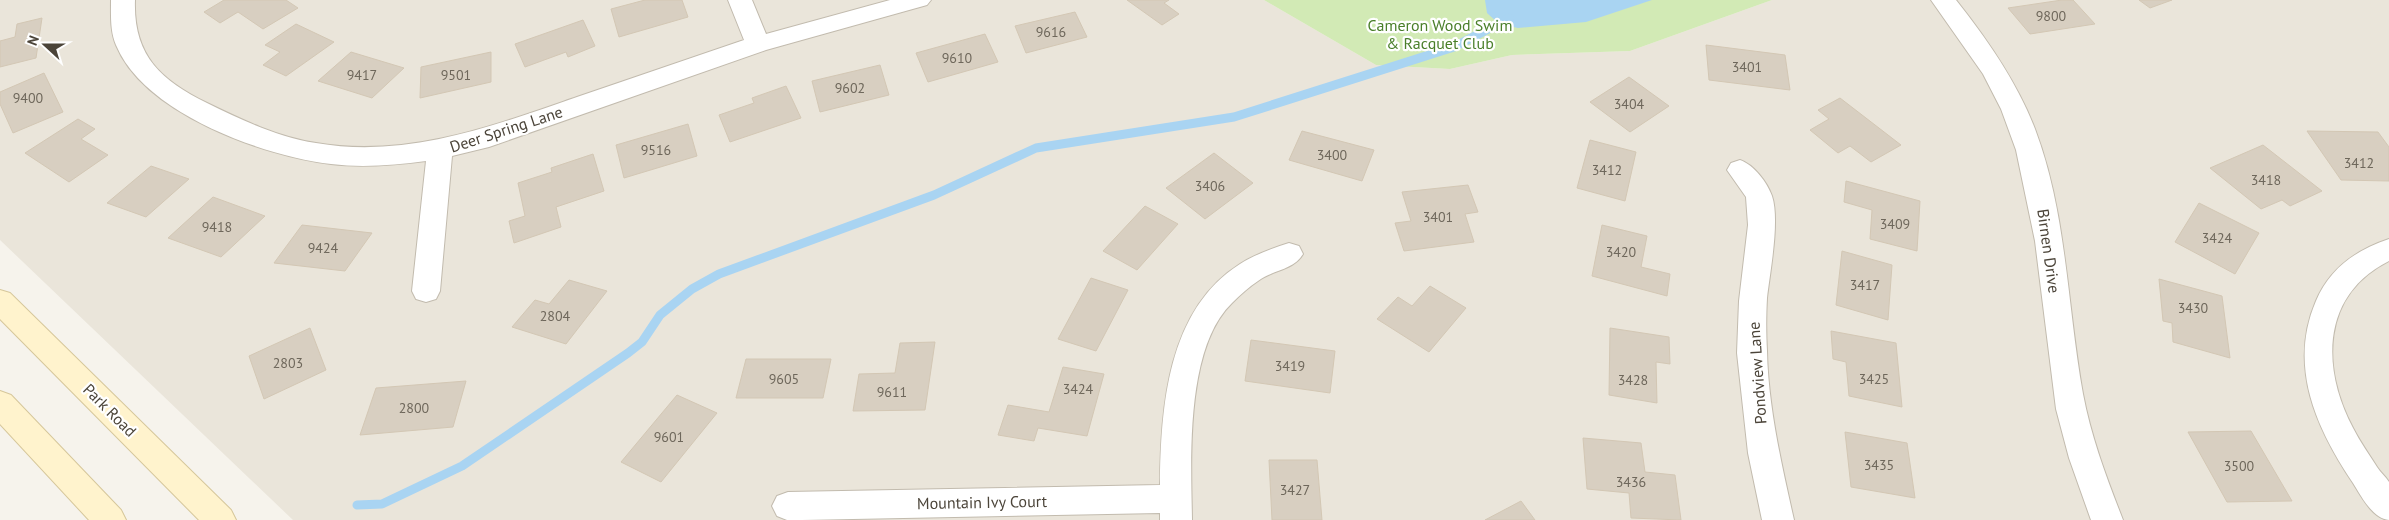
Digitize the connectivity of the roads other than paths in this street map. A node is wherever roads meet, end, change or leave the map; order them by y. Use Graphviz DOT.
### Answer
graph roads {
  1 [pos="123,0"];
  2 [pos="740,0"];
  3 [pos="919,0"];
  4 [pos="1943,0"];
  5 [pos="758,44"];
  6 [pos="440,150"];
  7 [pos="1740,170"];
  8 [pos="2389,250"];
  9 [pos="1289,254"];
  10 [pos="426,291"];
  11 [pos="0,301"];
  12 [pos="0,404"];
  13 [pos="788,506"];
  14 [pos="2389,507"];
  15 [pos="1176,509"];
  16 [pos="110,520"];
  17 [pos="220,520"];
  18 [pos="1778,520"];
  19 [pos="2107,520"];
  1 -- 6 [label="street, Deer Spring Lane"];
  2 -- 5 [label="street"];
  3 -- 5 [label="street, Deer Spring Lane"];
  4 -- 19 [label="street, Birnen Drive"];
  5 -- 6 [label="street, Deer Spring Lane"];
  6 -- 10 [label="street"];
  7 -- 18 [label="street, Pondview Lane"];
  8 -- 14 [label="street"];
  9 -- 15 [label="street"];
  11 -- 17 [label="main road, Park Road"];
  12 -- 16 [label="main road"];
  13 -- 15 [label="street, Mountain Ivy Court"];
}
